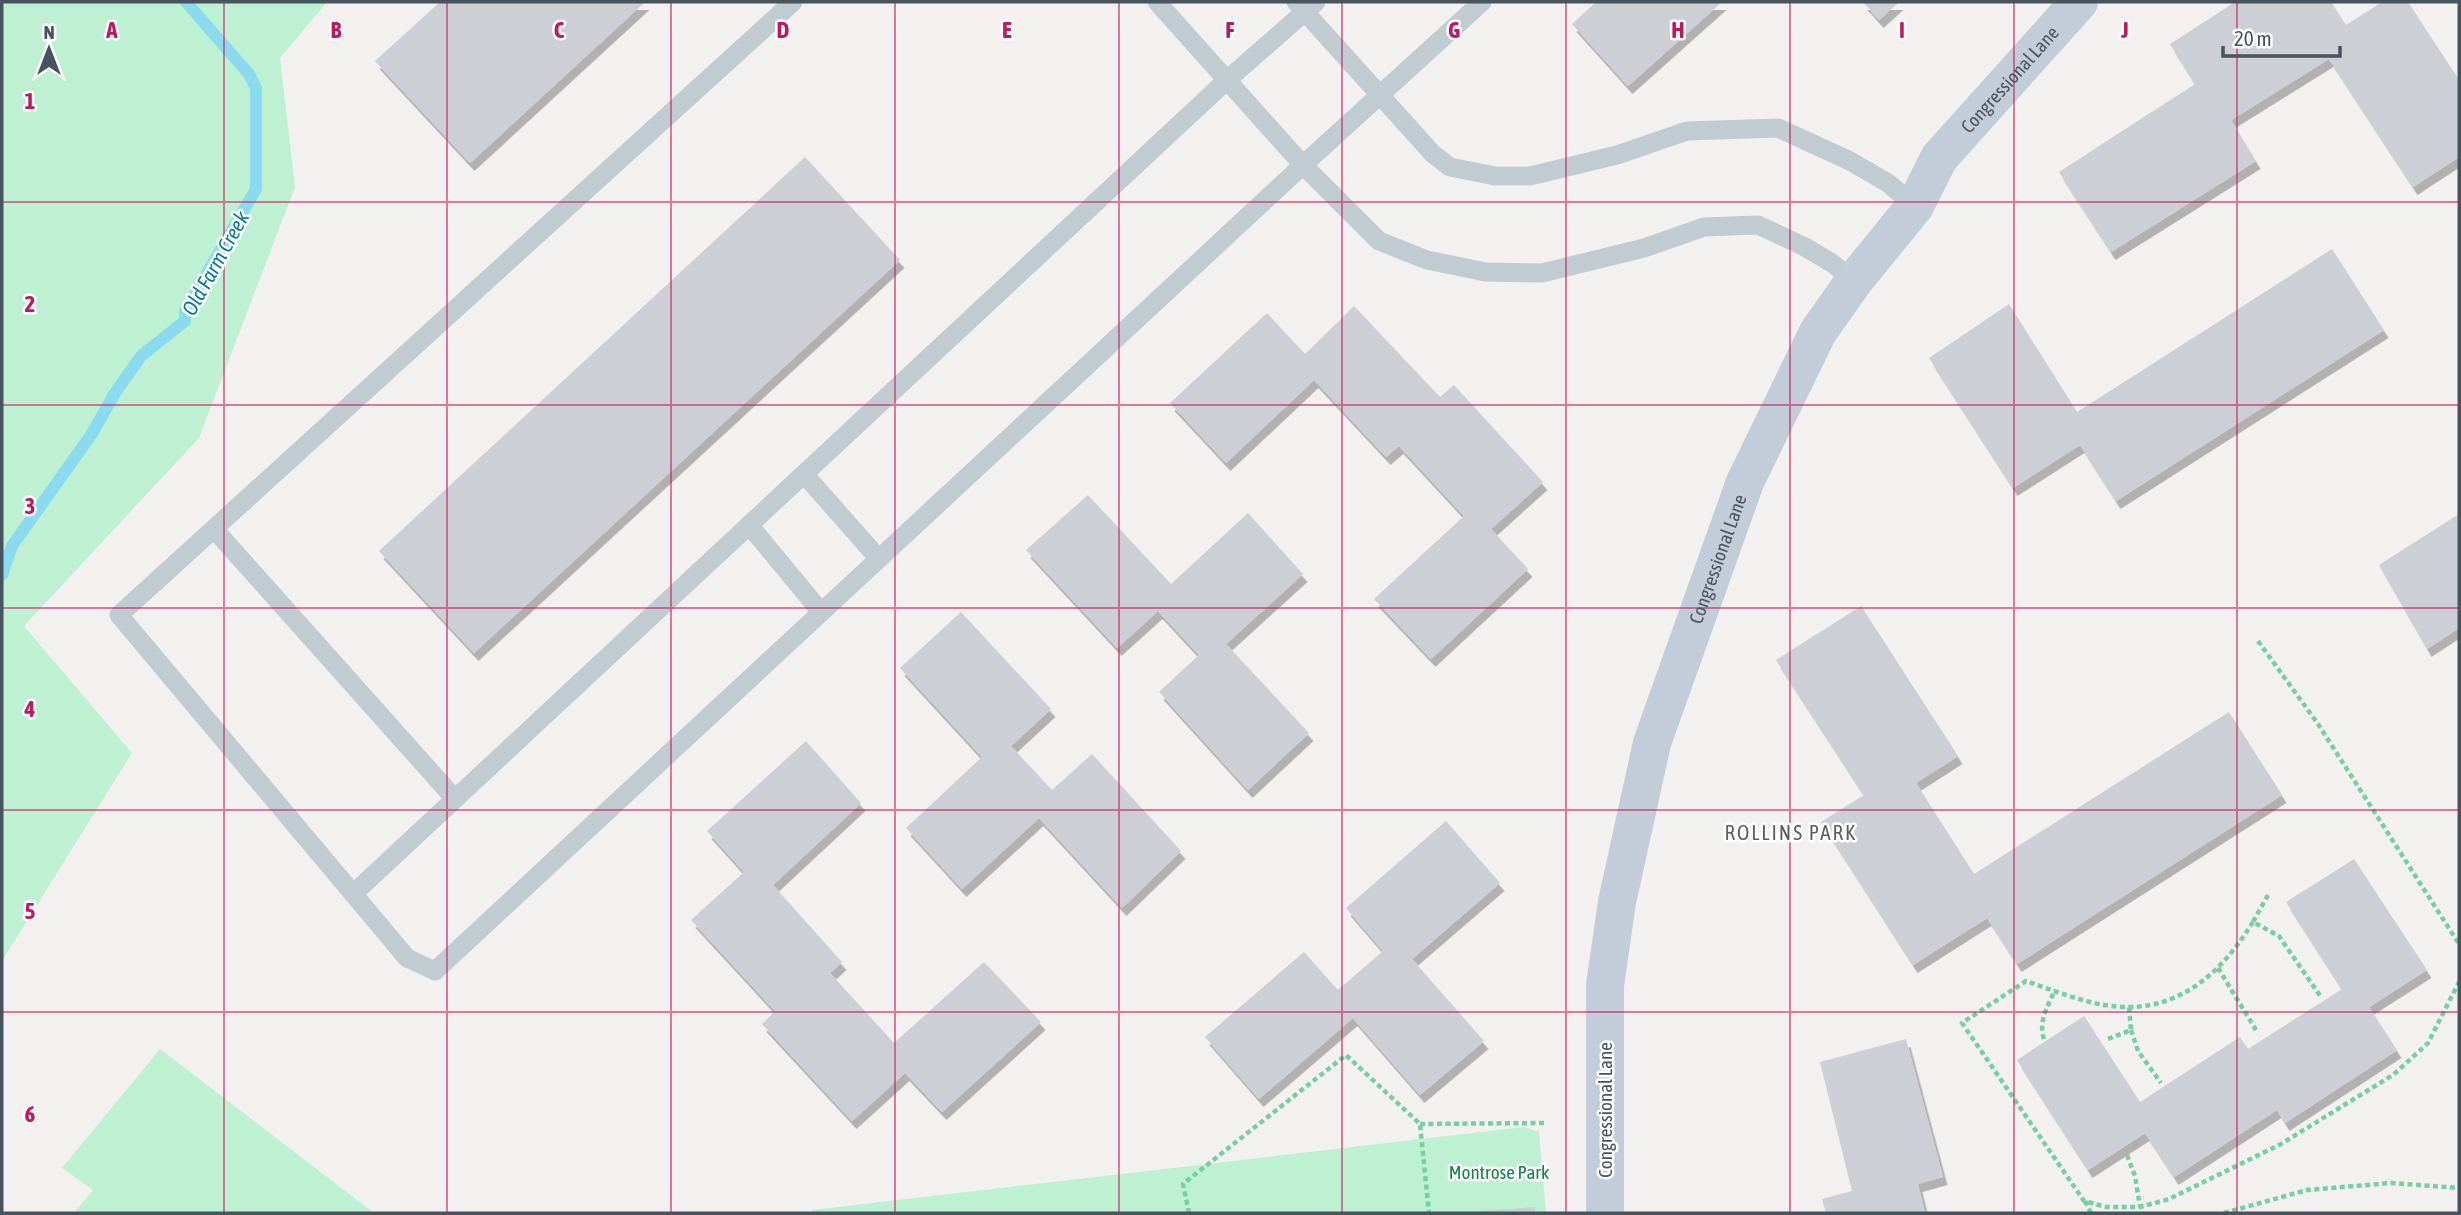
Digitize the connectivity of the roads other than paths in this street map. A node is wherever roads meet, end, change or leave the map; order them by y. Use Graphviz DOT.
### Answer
graph roads {
  1 [pos="793,2"];
  2 [pos="1157,2"];
  3 [pos="1482,2"];
  4 [pos="2078,2"];
  5 [pos="1306,5"];
  6 [pos="1227,80"];
  7 [pos="1379,95"];
  8 [pos="1303,164"];
  9 [pos="1916,206"];
  10 [pos="1854,281"];
  11 [pos="804,474"];
  12 [pos="749,525"];
  13 [pos="214,529"];
  14 [pos="879,559"];
  15 [pos="821,612"];
  16 [pos="455,799"];
  17 [pos="353,894"];
  18 [pos="1605,1213"];
  1 -- 13 [label="lane"];
  2 -- 6 [label="lane"];
  3 -- 7 [label="lane"];
  4 -- 9 [label="street, Congressional Lane"];
  5 -- 6 [label="lane"];
  5 -- 7 [label="lane"];
  6 -- 8 [label="lane"];
  6 -- 11 [label="lane"];
  7 -- 8 [label="lane"];
  7 -- 9 [label="lane"];
  8 -- 10 [label="lane"];
  8 -- 14 [label="lane"];
  9 -- 10 [label="street, Congressional Lane"];
  10 -- 18 [label="street, Congressional Lane"];
  11 -- 12 [label="lane"];
  11 -- 14 [label="lane"];
  12 -- 15 [label="lane"];
  12 -- 16 [label="lane"];
  13 -- 16 [label="lane"];
  13 -- 17 [label="lane"];
  14 -- 15 [label="lane"];
  15 -- 17 [label="lane"];
  16 -- 17 [label="lane"];
}
